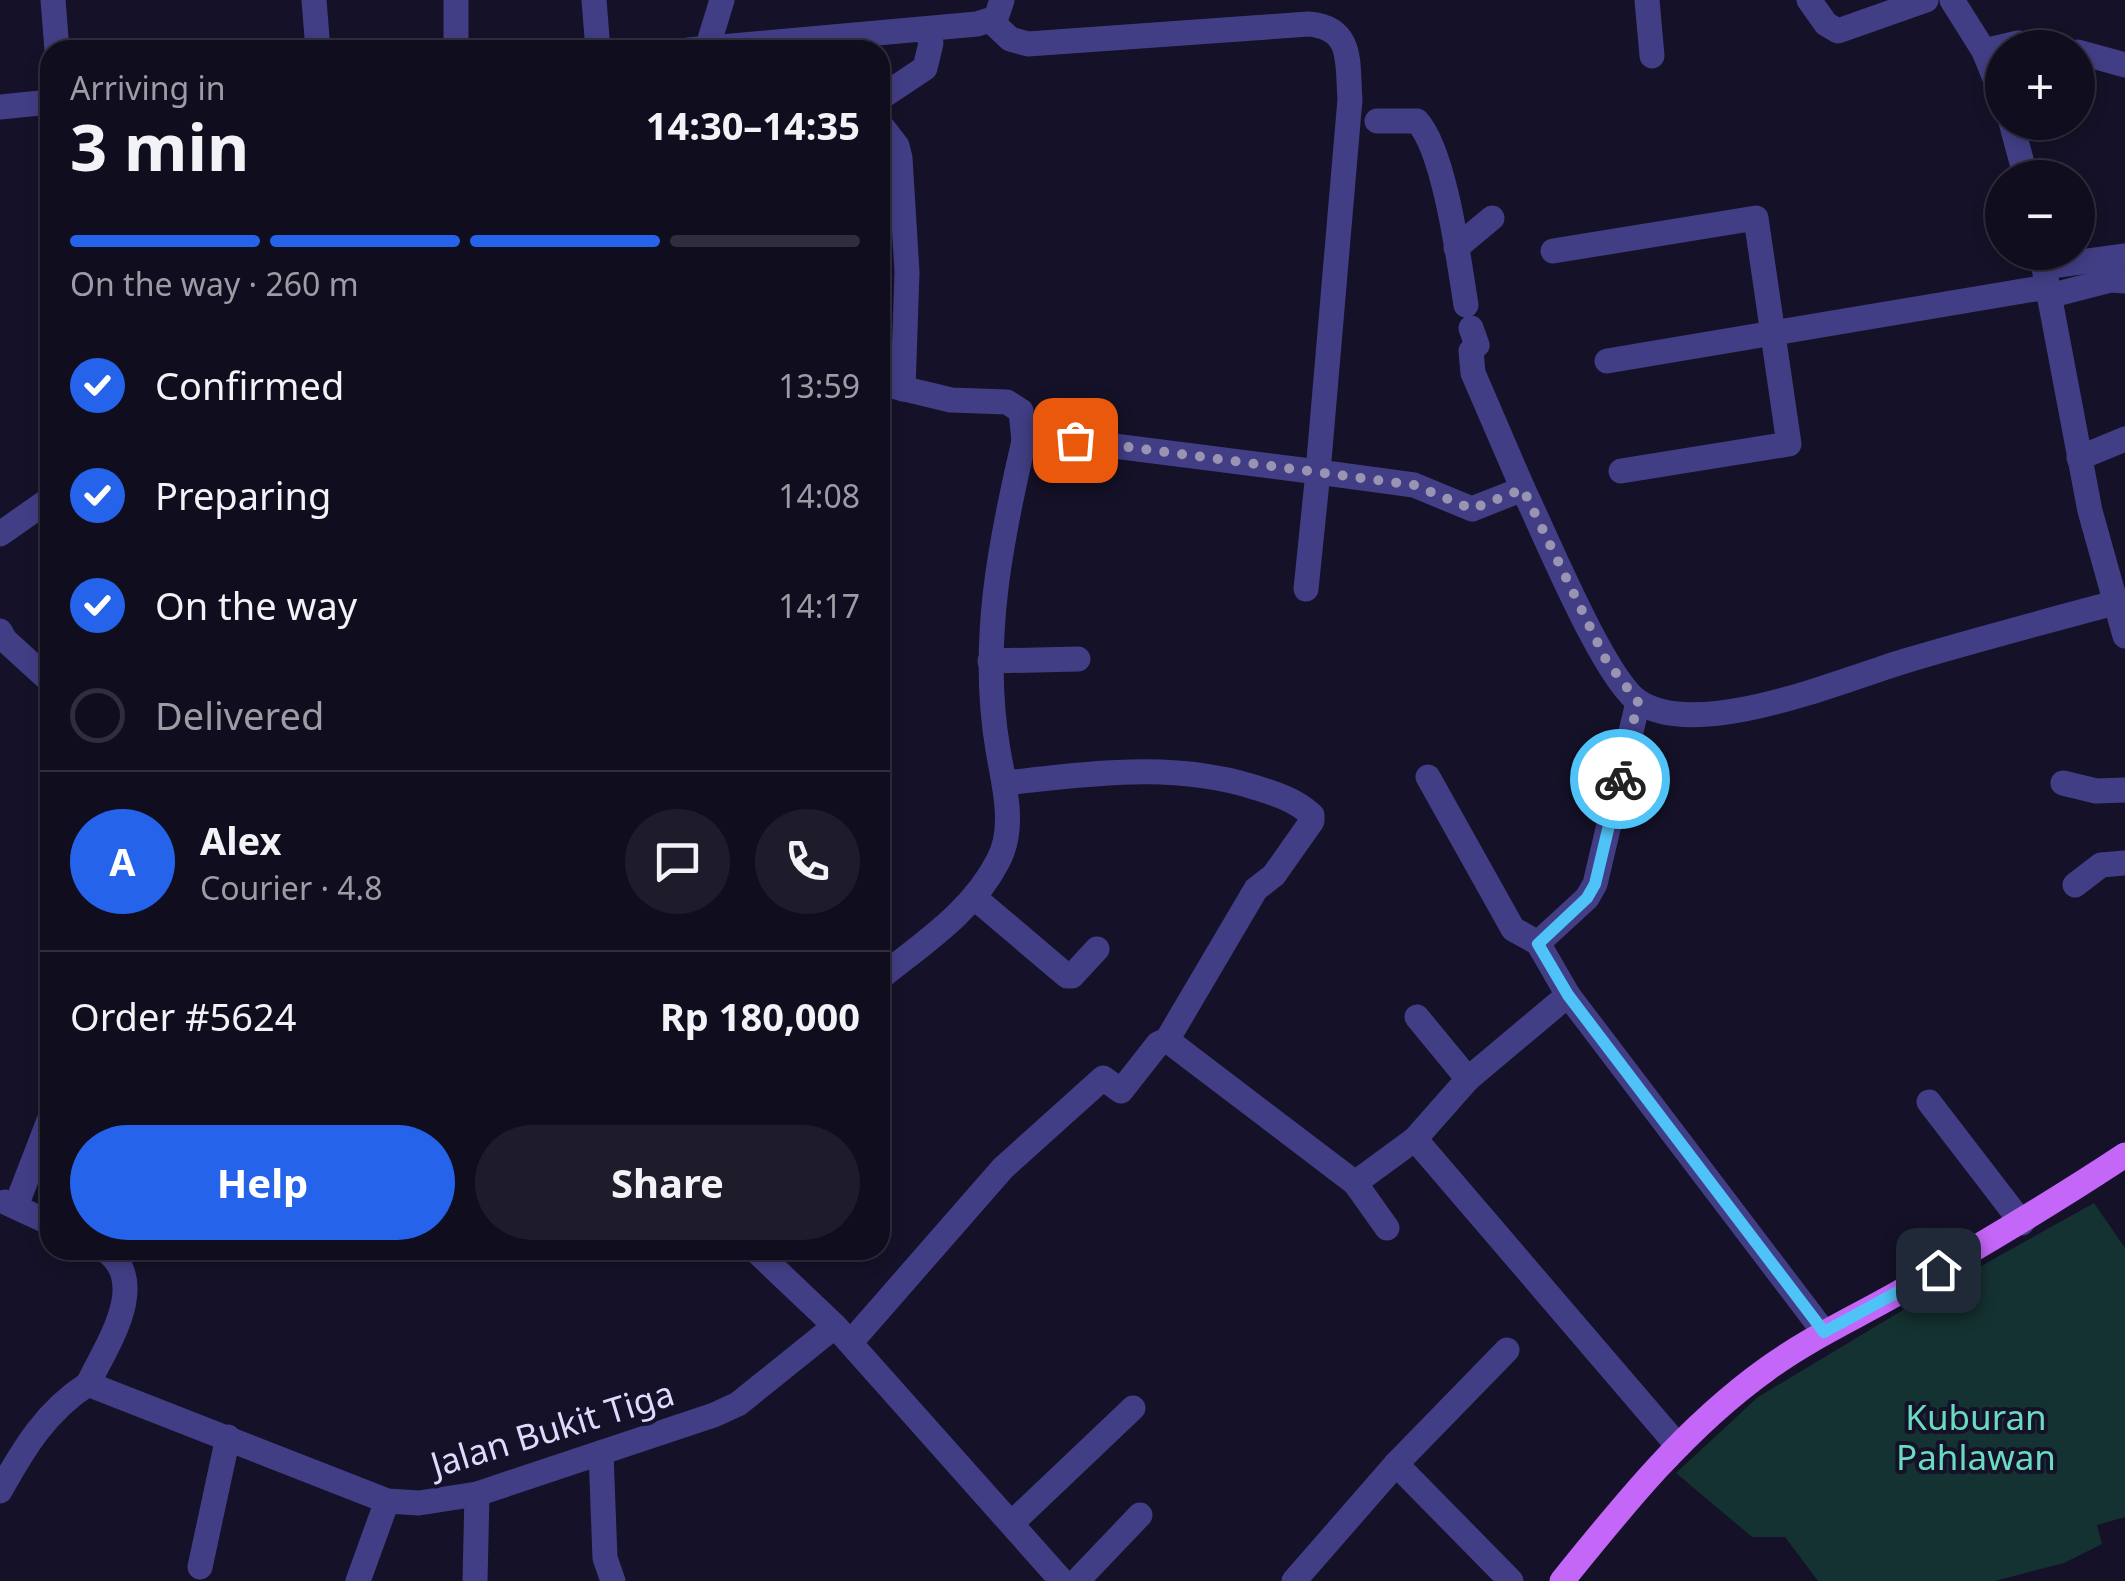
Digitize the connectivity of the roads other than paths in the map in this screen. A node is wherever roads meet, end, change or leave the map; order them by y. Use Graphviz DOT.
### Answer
graph roads {
  1 [pos="52,0"];
  2 [pos="314,0"];
  3 [pos="456,0"];
  4 [pos="594,0"];
  5 [pos="722,0"];
  6 [pos="1648,0"];
  7 [pos="1809,0"];
  8 [pos="1926,0"];
  9 [pos="1952,0"];
  10 [pos="997,11"];
  11 [pos="926,28"];
  12 [pos="56,40"];
  13 [pos="317,40"];
  14 [pos="456,40"];
  15 [pos="597,40"];
  16 [pos="710,40"];
  17 [pos="828,40"];
  18 [pos="1984,51"];
  19 [pos="1652,56"];
  20 [pos="2095,57"];
  21 [pos="2125,65"];
  22 [pos="890,91"];
  23 [pos="40,103"];
  24 [pos="0,107"];
  25 [pos="1378,121"];
  26 [pos="890,137"];
  27 [pos="1492,218"];
  28 [pos="1456,248"];
  29 [pos="1553,250"];
  30 [pos="2125,256"];
  31 [pos="2045,276"];
  32 [pos="2125,281"];
  33 [pos="1772,333"];
  34 [pos="1606,361"];
  35 [pos="892,386"];
  36 [pos="2125,440"];
  37 [pos="1024,441"];
  38 [pos="2079,458"];
  39 [pos="1621,471"];
  40 [pos="1318,472"];
  41 [pos="1523,489"];
  42 [pos="40,506"];
  43 [pos="0,534"];
  44 [pos="1306,590"];
  45 [pos="2118,602"];
  46 [pos="0,631"];
  47 [pos="2125,636"];
  48 [pos="1078,660"];
  49 [pos="990,661"];
  50 [pos="40,671"];
  51 [pos="1638,702"];
  52 [pos="1428,777"];
  53 [pos="1005,782"];
  54 [pos="2063,783"];
  55 [pos="2125,790"];
  56 [pos="2125,864"];
  57 [pos="2075,885"];
  58 [pos="975,898"];
  59 [pos="1538,944"];
  60 [pos="1097,949"];
  61 [pos="890,970"];
  62 [pos="1568,995"];
  63 [pos="1417,1017"];
  64 [pos="1167,1040"];
  65 [pos="1468,1080"];
  66 [pos="1929,1102"];
  67 [pos="40,1138"];
  68 [pos="1416,1139"];
  69 [pos="2125,1155"];
  70 [pos="1355,1182"];
  71 [pos="8,1204"];
  72 [pos="40,1218"];
  73 [pos="2022,1222"];
  74 [pos="1387,1228"];
  75 [pos="117,1260"];
  76 [pos="765,1260"];
  77 [pos="1824,1332"];
  78 [pos="843,1334"];
  79 [pos="1507,1350"];
  80 [pos="88,1384"];
  81 [pos="1133,1408"];
  82 [pos="228,1437"];
  83 [pos="1678,1446"];
  84 [pos="602,1453"];
  85 [pos="1396,1464"];
  86 [pos="0,1491"];
  87 [pos="477,1494"];
  88 [pos="387,1500"];
  89 [pos="1140,1515"];
  90 [pos="1012,1523"];
  91 [pos="200,1567"];
  92 [pos="1073,1580"];
  93 [pos="358,1581"];
  94 [pos="475,1581"];
  95 [pos="612,1581"];
  96 [pos="1294,1581"];
  97 [pos="1511,1581"];
  98 [pos="1562,1581"];
  1 -- 12 [label="street"];
  2 -- 13 [label="street"];
  3 -- 14 [label="street"];
  4 -- 15 [label="street"];
  5 -- 16 [label="street"];
  6 -- 19 [label="street"];
  7 -- 8 [label="street"];
  9 -- 18 [label="street"];
  10 -- 11 [label="street"];
  10 -- 40 [label="street"];
  11 -- 17 [label="street"];
  11 -- 22 [label="street"];
  20 -- 21 [label="street"];
  23 -- 24 [label="street"];
  25 -- 28 [label="street"];
  26 -- 35 [label="street"];
  27 -- 28 [label="street"];
  28 -- 41 [label="street"];
  29 -- 33 [label="street"];
  30 -- 31 [label="street"];
  31 -- 32 [label="street"];
  31 -- 33 [label="street"];
  31 -- 38 [label="street"];
  33 -- 34 [label="street"];
  33 -- 39 [label="street"];
  35 -- 37 [label="street"];
  36 -- 38 [label="street"];
  37 -- 40 [label="street"];
  37 -- 49 [label="street"];
  38 -- 45 [label="street"];
  40 -- 41 [label="street"];
  40 -- 44 [label="street"];
  41 -- 51 [label="street"];
  42 -- 43 [label="street"];
  45 -- 47 [label="street"];
  45 -- 51 [label="street"];
  46 -- 50 [label="street"];
  48 -- 49 [label="street"];
  49 -- 53 [label="street"];
  51 -- 59 [label="street"];
  52 -- 59 [label="street"];
  53 -- 58 [label="street"];
  53 -- 64 [label="street"];
  54 -- 55 [label="street"];
  56 -- 57 [label="street"];
  58 -- 60 [label="street"];
  58 -- 61 [label="street"];
  59 -- 62 [label="street"];
  62 -- 65 [label="street"];
  62 -- 77 [label="street"];
  63 -- 65 [label="street"];
  64 -- 70 [label="street"];
  64 -- 78 [label="street, Jalan Bukit Tiga"];
  65 -- 68 [label="street"];
  66 -- 73 [label="street"];
  67 -- 71 [label="street"];
  68 -- 70 [label="street"];
  68 -- 83 [label="street"];
  69 -- 73 [label="main road"];
  70 -- 74 [label="street"];
  71 -- 72 [label="street"];
  73 -- 77 [label="main road"];
  75 -- 80 [label="street"];
  76 -- 78 [label="street"];
  77 -- 83 [label="main road"];
  78 -- 84 [label="street, Jalan Bukit Tiga"];
  78 -- 90 [label="street"];
  79 -- 85 [label="street"];
  80 -- 82 [label="street, Jalan Bukit Tiga"];
  80 -- 86 [label="street"];
  81 -- 90 [label="street"];
  82 -- 88 [label="street, Jalan Bukit Tiga"];
  82 -- 91 [label="street"];
  83 -- 98 [label="main road"];
  84 -- 87 [label="street, Jalan Bukit Tiga"];
  84 -- 95 [label="street"];
  85 -- 96 [label="street"];
  85 -- 97 [label="street"];
  87 -- 88 [label="street, Jalan Bukit Tiga"];
  87 -- 94 [label="street"];
  88 -- 93 [label="street"];
  89 -- 92 [label="street"];
  90 -- 92 [label="street"];
}
